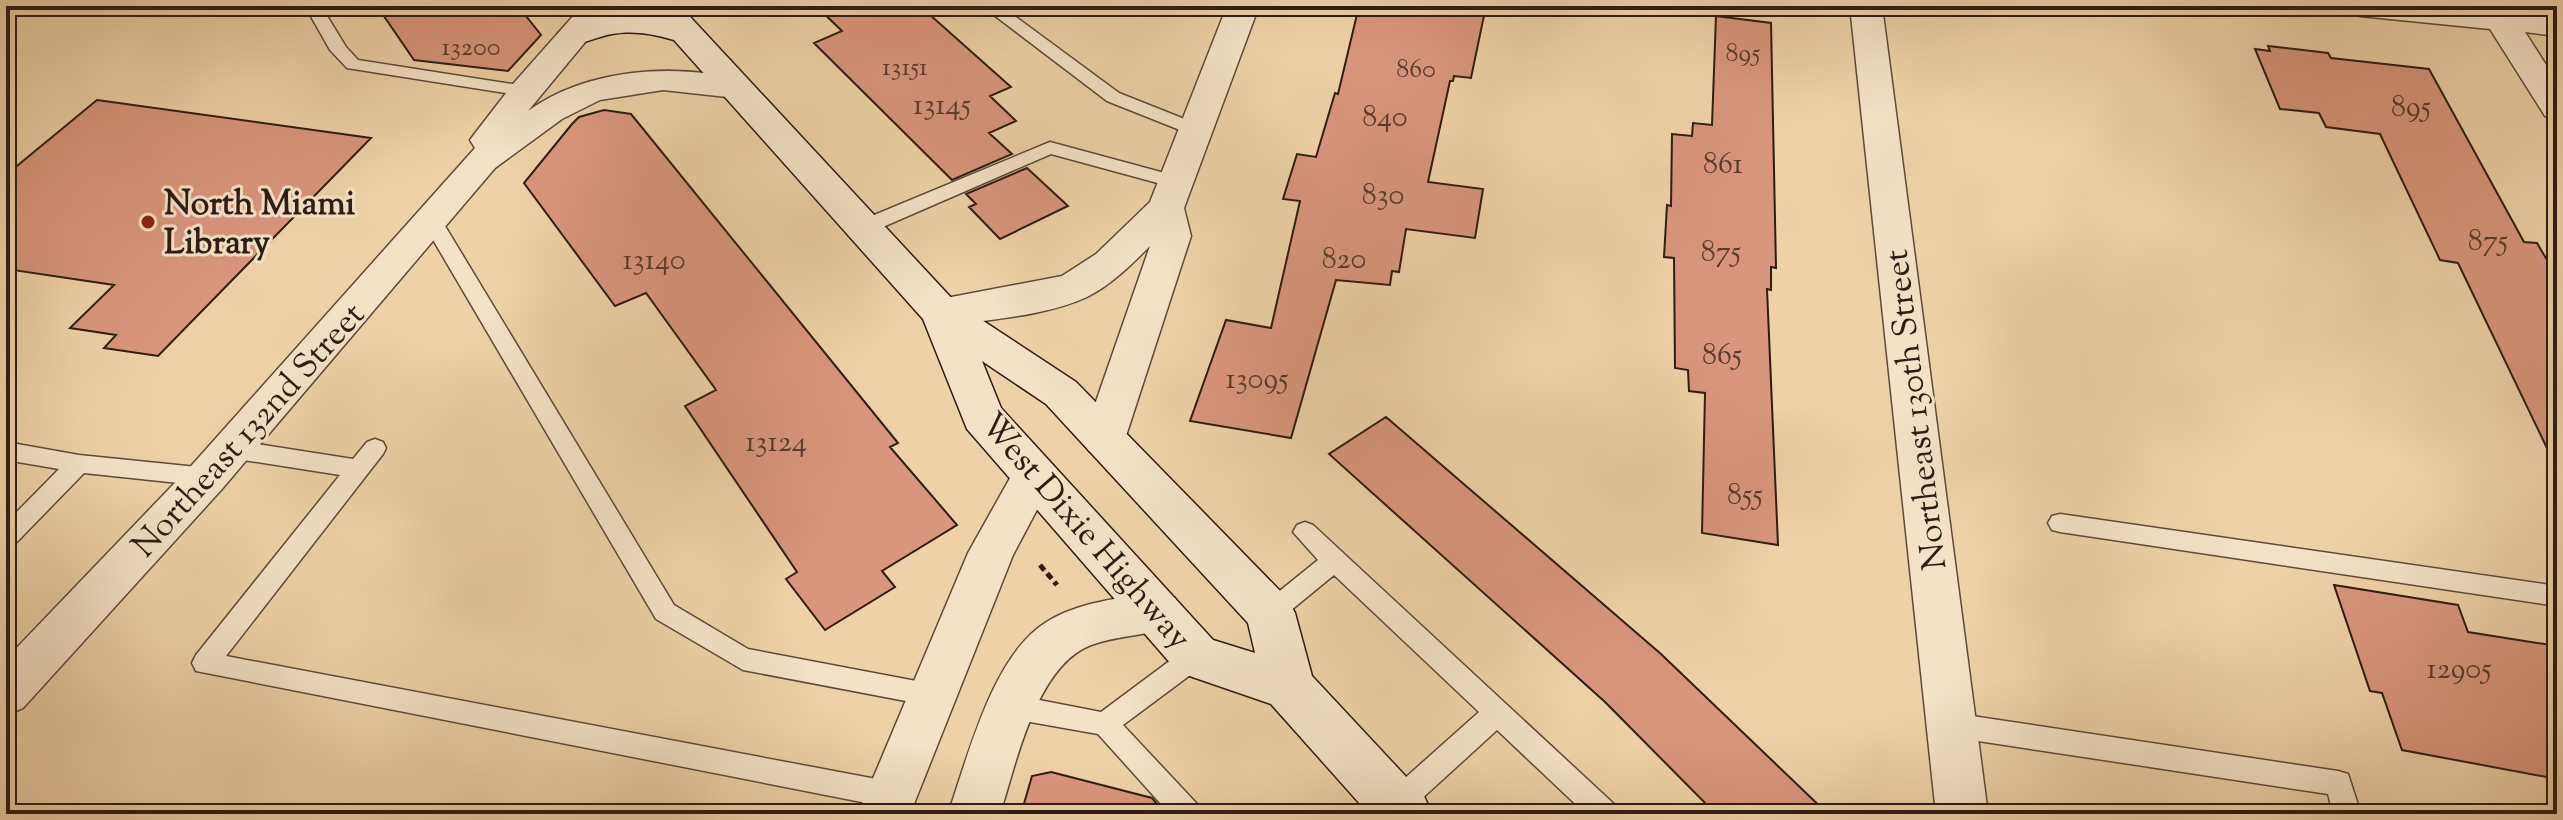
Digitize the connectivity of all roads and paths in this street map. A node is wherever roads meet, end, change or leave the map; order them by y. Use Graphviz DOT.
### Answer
graph roads {
  1 [pos="313,6"];
  2 [pos="599,6"];
  3 [pos="662,6"];
  4 [pos="990,6"];
  5 [pos="1243,6"];
  6 [pos="1866,6"];
  7 [pos="2360,6"];
  8 [pos="2497,13"];
  9 [pos="2557,26"];
  10 [pos="687,33"];
  11 [pos="575,35"];
  12 [pos="736,88"];
  13 [pos="525,91"];
  14 [pos="2557,109"];
  15 [pos="1196,130"];
  16 [pos="482,160"];
  17 [pos="1171,195"];
  18 [pos="432,221"];
  19 [pos="862,228"];
  20 [pos="941,313"];
  21 [pos="1104,439"];
  22 [pos="375,448"];
  23 [pos="6,451"];
  24 [pos="219,463"];
  25 [pos="79,464"];
  26 [pos="357,469"];
  27 [pos="1034,474"];
  28 [pos="2060,523"];
  29 [pos="1305,532"];
  30 [pos="6,538"];
  31 [pos="1335,560"];
  32 [pos="1039,563"];
  33 [pos="1059,586"];
  34 [pos="2557,596"];
  35 [pos="1158,612"];
  36 [pos="1270,613"];
  37 [pos="1196,656"];
  38 [pos="1289,687"];
  39 [pos="6,693"];
  40 [pos="932,695"];
  41 [pos="1013,707"];
  42 [pos="1497,713"];
  43 [pos="1105,724"];
  44 [pos="1952,725"];
  45 [pos="888,805"];
  46 [pos="1400,809"];
  47 [pos="974,814"];
  48 [pos="1188,814"];
  49 [pos="1605,814"];
  50 [pos="1962,814"];
  51 [pos="2347,814"];
  1 -- 13 [label="lane"];
  2 -- 11 [label="street, Northeast 132nd Street"];
  3 -- 10 [label="main road, West Dixie Highway"];
  4 -- 15 [label="lane"];
  5 -- 15 [label="street"];
  6 -- 44 [label="street, Northeast 130th Street"];
  7 -- 8 [label="street"];
  8 -- 9 [label="street"];
  8 -- 14 [label="street"];
  10 -- 11 [label="main road"];
  10 -- 12 [label="main road, West Dixie Highway"];
  11 -- 13 [label="street, Northeast 132nd Street"];
  12 -- 16 [label="street, Northeast 132nd Street"];
  12 -- 19 [label="main road, West Dixie Highway"];
  13 -- 16 [label="street, Northeast 132nd Street"];
  15 -- 17 [label="street"];
  16 -- 18 [label="street, Northeast 132nd Street"];
  17 -- 19 [label="lane"];
  17 -- 20 [label="street"];
  17 -- 21 [label="street"];
  18 -- 24 [label="street, Northeast 132nd Street"];
  18 -- 40 [label="lane"];
  19 -- 20 [label="main road, West Dixie Highway"];
  20 -- 21 [label="main road, West Dixie Highway"];
  20 -- 27 [label="main road, West Dixie Highway"];
  21 -- 36 [label="main road, West Dixie Highway"];
  22 -- 26 [label="lane"];
  23 -- 25 [label="lane"];
  24 -- 25 [label="lane"];
  24 -- 26 [label="lane"];
  24 -- 39 [label="street, Northeast 132nd Street"];
  25 -- 30 [label="lane"];
  26 -- 45 [label="lane"];
  27 -- 35 [label="main road, West Dixie Highway"];
  27 -- 40 [label="street"];
  28 -- 34 [label="lane"];
  29 -- 31 [label="lane"];
  31 -- 36 [label="lane"];
  31 -- 42 [label="lane"];
  32 -- 33 [label="path"];
  35 -- 37 [label="main road, West Dixie Highway"];
  35 -- 41 [label="street"];
  36 -- 38 [label="main road, West Dixie Highway"];
  37 -- 38 [label="main road, West Dixie Highway"];
  37 -- 43 [label="lane"];
  38 -- 46 [label="main road, West Dixie Highway"];
  40 -- 45 [label="street"];
  41 -- 43 [label="lane"];
  41 -- 47 [label="street"];
  42 -- 46 [label="lane"];
  42 -- 49 [label="lane"];
  43 -- 48 [label="lane"];
  44 -- 50 [label="street, Northeast 130th Street"];
  44 -- 51 [label="lane"];
}
